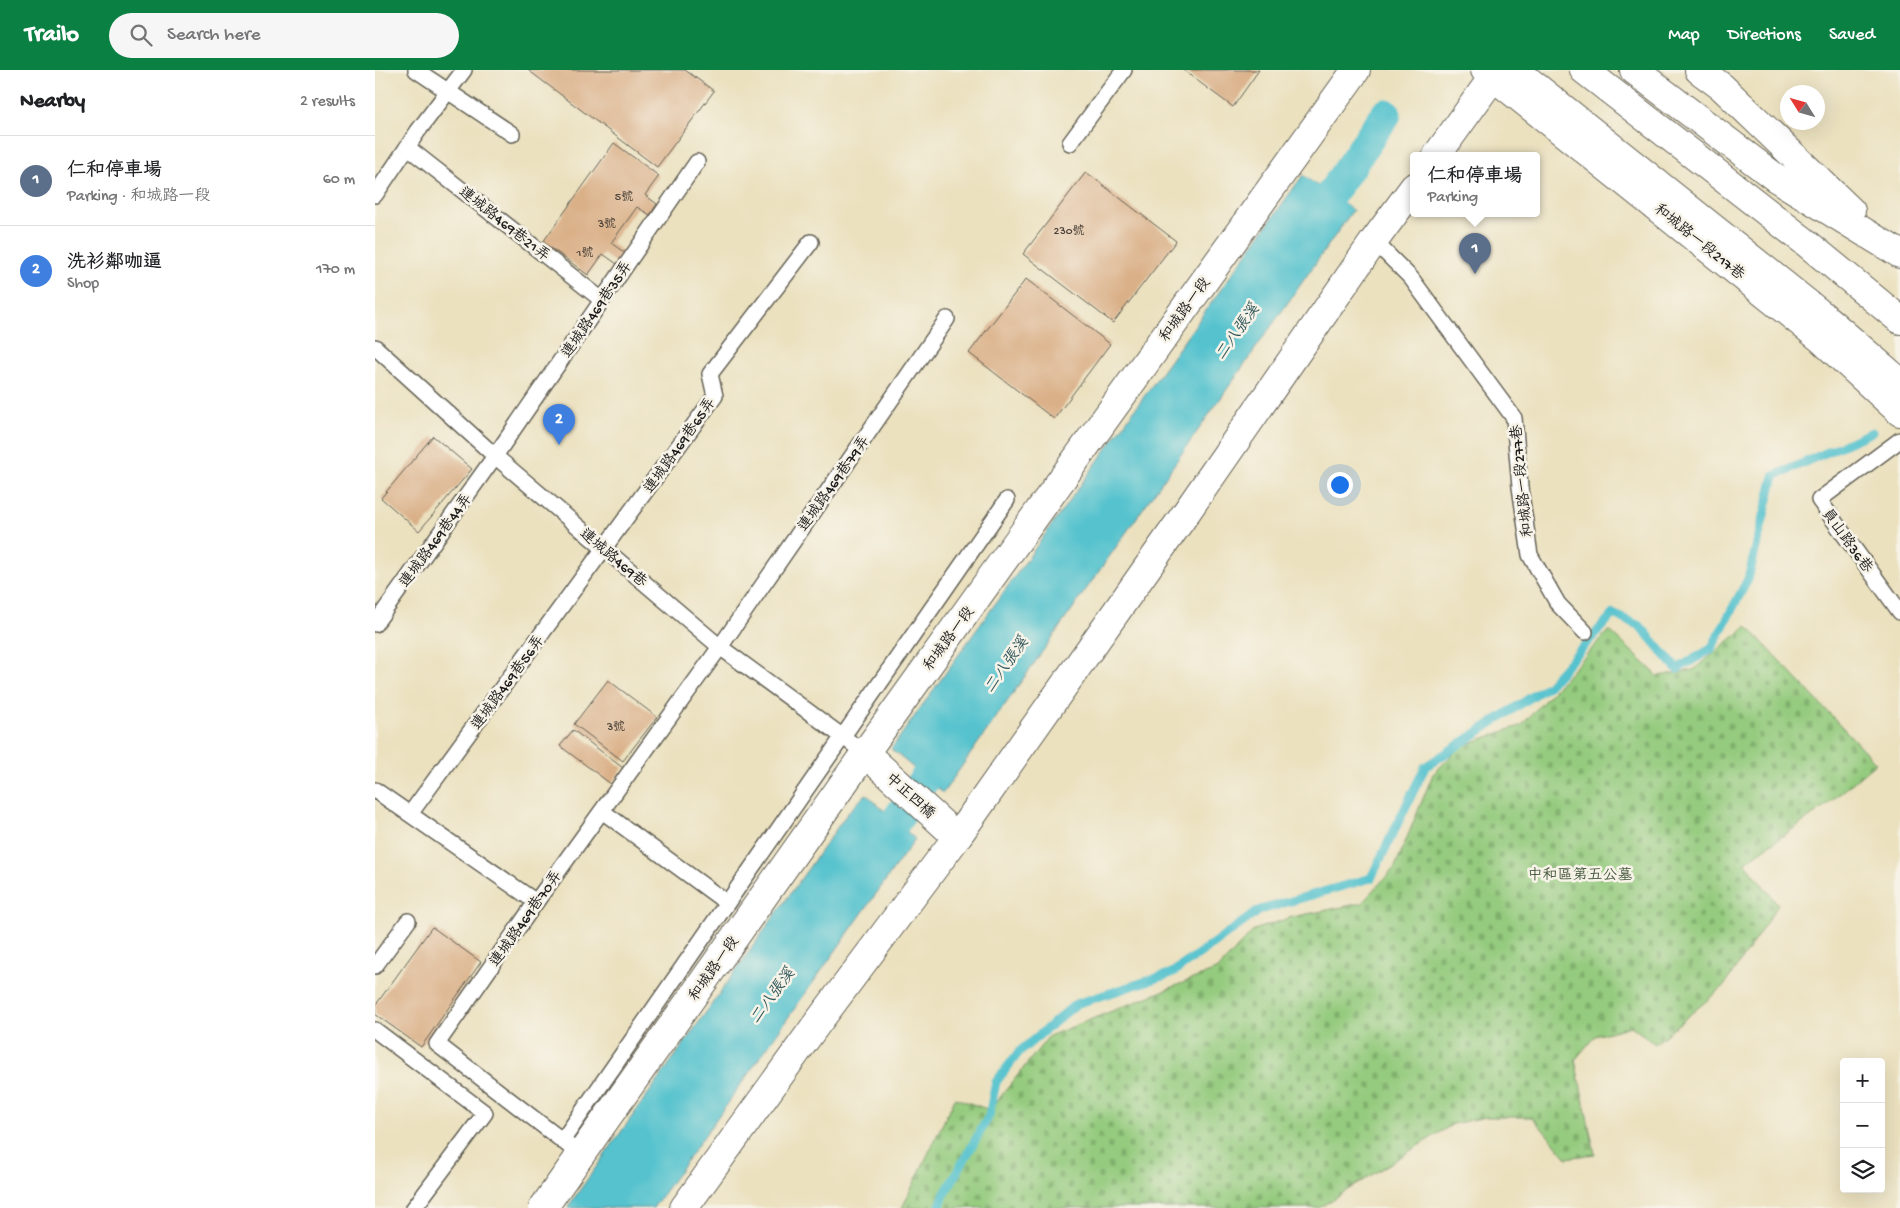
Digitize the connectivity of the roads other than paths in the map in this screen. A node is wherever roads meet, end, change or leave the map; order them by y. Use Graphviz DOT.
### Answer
graph roads {
  1 [pos="416,70"];
  2 [pos="464,70"];
  3 [pos="1124,70"];
  4 [pos="1356,70"];
  5 [pos="1584,70"];
  6 [pos="1634,70"];
  7 [pos="1699,70"];
  8 [pos="1498,72"];
  9 [pos="447,92"];
  10 [pos="512,134"];
  11 [pos="1070,143"];
  12 [pos="407,147"];
  13 [pos="1439,152"];
  14 [pos="697,162"];
  15 [pos="1410,192"];
  16 [pos="375,195"];
  17 [pos="1374,241"];
  18 [pos="811,242"];
  19 [pos="1895,251"];
  20 [pos="602,300"];
  21 [pos="947,319"];
  22 [pos="1900,320"];
  23 [pos="375,347"];
  24 [pos="1900,382"];
  25 [pos="1900,412"];
  26 [pos="1900,440"];
  27 [pos="495,456"];
  28 [pos="1007,500"];
  29 [pos="605,549"];
  30 [pos="1900,612"];
  31 [pos="375,624"];
  32 [pos="1585,632"];
  33 [pos="719,647"];
  34 [pos="842,737"];
  35 [pos="865,753"];
  36 [pos="375,790"];
  37 [pos="601,811"];
  38 [pos="409,814"];
  39 [pos="957,837"];
  40 [pos="536,902"];
  41 [pos="727,903"];
  42 [pos="408,921"];
  43 [pos="375,966"];
  44 [pos="375,1030"];
  45 [pos="571,1148"];
  46 [pos="414,1208"];
  47 [pos="543,1208"];
  48 [pos="685,1208"];
  1 -- 9 [label="lane"];
  2 -- 9 [label="lane"];
  3 -- 11 [label="lane"];
  4 -- 35 [label="main road, 和城路一段"];
  5 -- 22 [label="main road"];
  6 -- 19 [label="main road"];
  7 -- 19 [label="main road"];
  8 -- 13 [label="main road"];
  8 -- 24 [label="main road"];
  8 -- 25 [label="main road, 和城路一段217巷"];
  9 -- 10 [label="lane"];
  9 -- 12 [label="lane"];
  12 -- 16 [label="lane"];
  12 -- 20 [label="lane, 連城路469巷21弄"];
  14 -- 20 [label="lane, 連城路469巷35弄"];
  15 -- 17 [label="main road"];
  17 -- 32 [label="lane, 和城路一段277巷"];
  17 -- 39 [label="main road"];
  18 -- 29 [label="lane, 連城路469巷65弄"];
  20 -- 27 [label="lane, 連城路469巷35弄"];
  21 -- 33 [label="lane, 連城路469巷79弄"];
  23 -- 27 [label="lane, 連城路469巷"];
  26 -- 30 [label="lane, 員山路36巷"];
  27 -- 29 [label="lane, 連城路469巷"];
  27 -- 31 [label="lane, 連城路469巷44弄"];
  28 -- 34 [label="lane"];
  29 -- 33 [label="lane, 連城路469巷"];
  29 -- 38 [label="lane, 連城路469巷56弄"];
  33 -- 34 [label="lane, 連城路469巷"];
  33 -- 37 [label="lane, 連城路469巷70弄"];
  34 -- 35 [label="lane, 連城路469巷"];
  34 -- 41 [label="lane"];
  35 -- 39 [label="main road, 中正四橋"];
  35 -- 45 [label="main road, 和城路一段"];
  36 -- 38 [label="lane"];
  37 -- 40 [label="lane, 連城路469巷70弄"];
  37 -- 41 [label="lane"];
  38 -- 40 [label="lane"];
  39 -- 48 [label="main road"];
  40 -- 45 [label="lane, 連城路469巷70弄"];
  41 -- 45 [label="lane"];
  42 -- 43 [label="lane"];
  44 -- 46 [label="lane"];
  45 -- 47 [label="main road, 和城路一段"];
}
